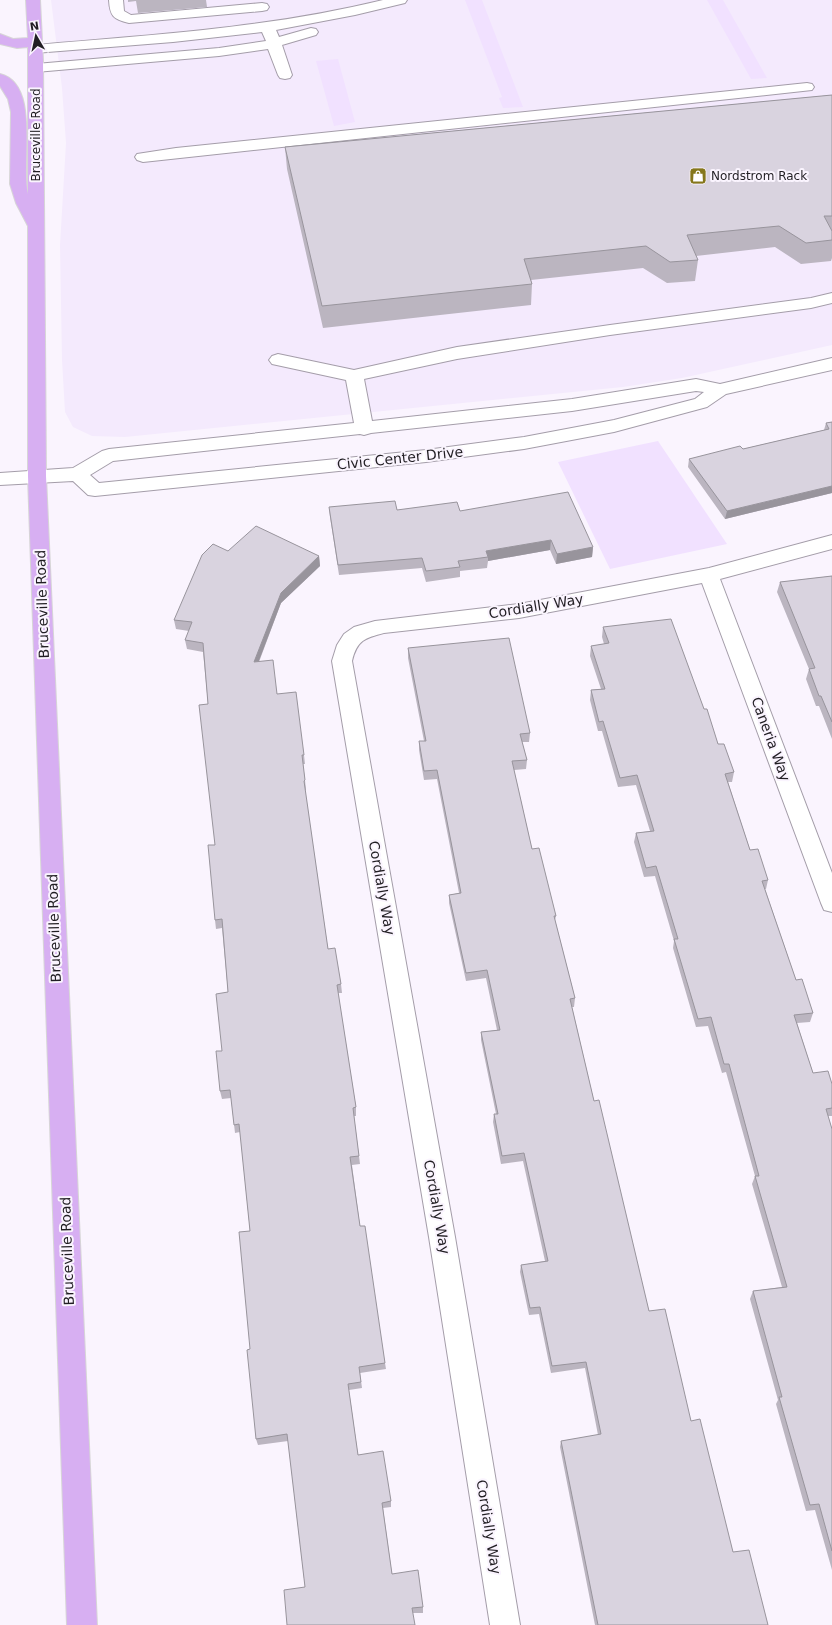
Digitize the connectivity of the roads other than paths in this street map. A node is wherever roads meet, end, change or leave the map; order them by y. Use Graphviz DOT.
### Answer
graph roads {
  1 [pos="33,0"];
  2 [pos="116,0"];
  3 [pos="400,0"];
  4 [pos="262,7"];
  5 [pos="354,13"];
  6 [pos="268,27"];
  7 [pos="0,38"];
  8 [pos="274,43"];
  9 [pos="35,44"];
  10 [pos="36,68"];
  11 [pos="286,75"];
  12 [pos="0,78"];
  13 [pos="807,87"];
  14 [pos="144,157"];
  15 [pos="36,230"];
  16 [pos="832,298"];
  17 [pos="278,360"];
  18 [pos="832,364"];
  19 [pos="354,376"];
  20 [pos="720,390"];
  21 [pos="364,429"];
  22 [pos="77,474"];
  23 [pos="36,476"];
  24 [pos="0,479"];
  25 [pos="832,542"];
  26 [pos="709,575"];
  27 [pos="832,903"];
  28 [pos="82,1625"];
  29 [pos="505,1625"];
  1 -- 9 [label="main road, Bruceville Road"];
  2 -- 4 [label="street"];
  3 -- 5 [label="street"];
  5 -- 6 [label="street"];
  5 -- 8 [label="street"];
  6 -- 8 [label="street"];
  6 -- 9 [label="street"];
  7 -- 9 [label="main road"];
  8 -- 10 [label="street"];
  8 -- 11 [label="street"];
  9 -- 10 [label="main road, Bruceville Road"];
  10 -- 15 [label="main road, Bruceville Road"];
  12 -- 15 [label="main road, Bruceville Road"];
  13 -- 14 [label="street"];
  15 -- 23 [label="main road, Bruceville Road"];
  16 -- 19 [label="street"];
  17 -- 19 [label="street"];
  18 -- 20 [label="street, Civic Center Drive"];
  19 -- 21 [label="street"];
  20 -- 21 [label="street, Civic Center Drive"];
  20 -- 22 [label="street, Civic Center Drive"];
  21 -- 22 [label="street, Civic Center Drive"];
  22 -- 23 [label="street, Civic Center Drive"];
  23 -- 24 [label="street, Civic Center Drive"];
  23 -- 28 [label="main road, Bruceville Road"];
  25 -- 26 [label="street, Cordially Way"];
  26 -- 27 [label="street, Caneria Way"];
  26 -- 29 [label="street, Cordially Way"];
}
